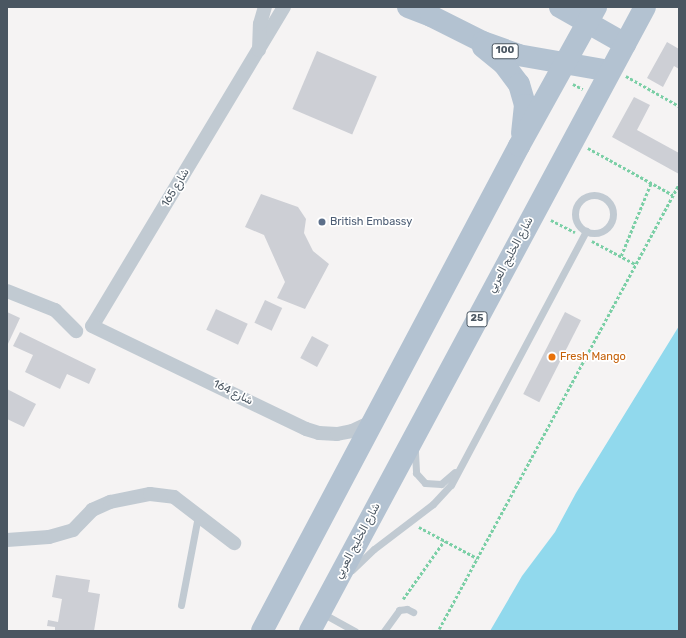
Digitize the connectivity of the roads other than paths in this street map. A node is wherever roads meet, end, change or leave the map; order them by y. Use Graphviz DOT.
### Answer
graph roads {
  1 [pos="265,7"];
  2 [pos="284,7"];
  3 [pos="408,7"];
  4 [pos="560,7"];
  5 [pos="645,7"];
  6 [pos="440,11"];
  7 [pos="592,14"];
  8 [pos="461,32"];
  9 [pos="625,44"];
  10 [pos="259,50"];
  11 [pos="561,70"];
  12 [pos="611,70"];
  13 [pos="519,146"];
  14 [pos="586,231"];
  15 [pos="7,291"];
  16 [pos="92,326"];
  17 [pos="76,331"];
  18 [pos="377,418"];
  19 [pos="419,428"];
  20 [pos="464,461"];
  21 [pos="198,516"];
  22 [pos="7,540"];
  23 [pos="234,543"];
  24 [pos="180,605"];
  25 [pos="413,612"];
  26 [pos="319,614"];
  27 [pos="262,631"];
  28 [pos="355,631"];
  29 [pos="384,631"];
  1 -- 10 [label="street, شارع 165"];
  2 -- 10 [label="street, شارع 165"];
  3 -- 6 [label="main road, 100"];
  4 -- 7 [label="main road"];
  5 -- 9 [label="main road, شارع الخليج العربي / 25"];
  6 -- 8 [label="main road, 100"];
  7 -- 9 [label="main road"];
  7 -- 11 [label="main road"];
  8 -- 11 [label="main road, 100"];
  8 -- 13 [label="main road"];
  9 -- 12 [label="main road, شارع الخليج العربي / 25"];
  10 -- 16 [label="street, شارع 165"];
  11 -- 12 [label="main road, 100"];
  11 -- 13 [label="main road"];
  12 -- 19 [label="main road, شارع الخليج العربي / 25"];
  13 -- 18 [label="main road"];
  14 -- 14 [label="lane"];
  14 -- 20 [label="lane"];
  15 -- 17 [label="street"];
  16 -- 18 [label="street, شارع 164"];
  18 -- 27 [label="main road"];
  19 -- 20 [label="lane"];
  19 -- 26 [label="main road, شارع الخليج العربي / 25"];
  20 -- 26 [label="lane"];
  21 -- 22 [label="street"];
  21 -- 23 [label="street"];
  21 -- 24 [label="lane"];
  25 -- 29 [label="lane"];
  26 -- 28 [label="lane"];
}
